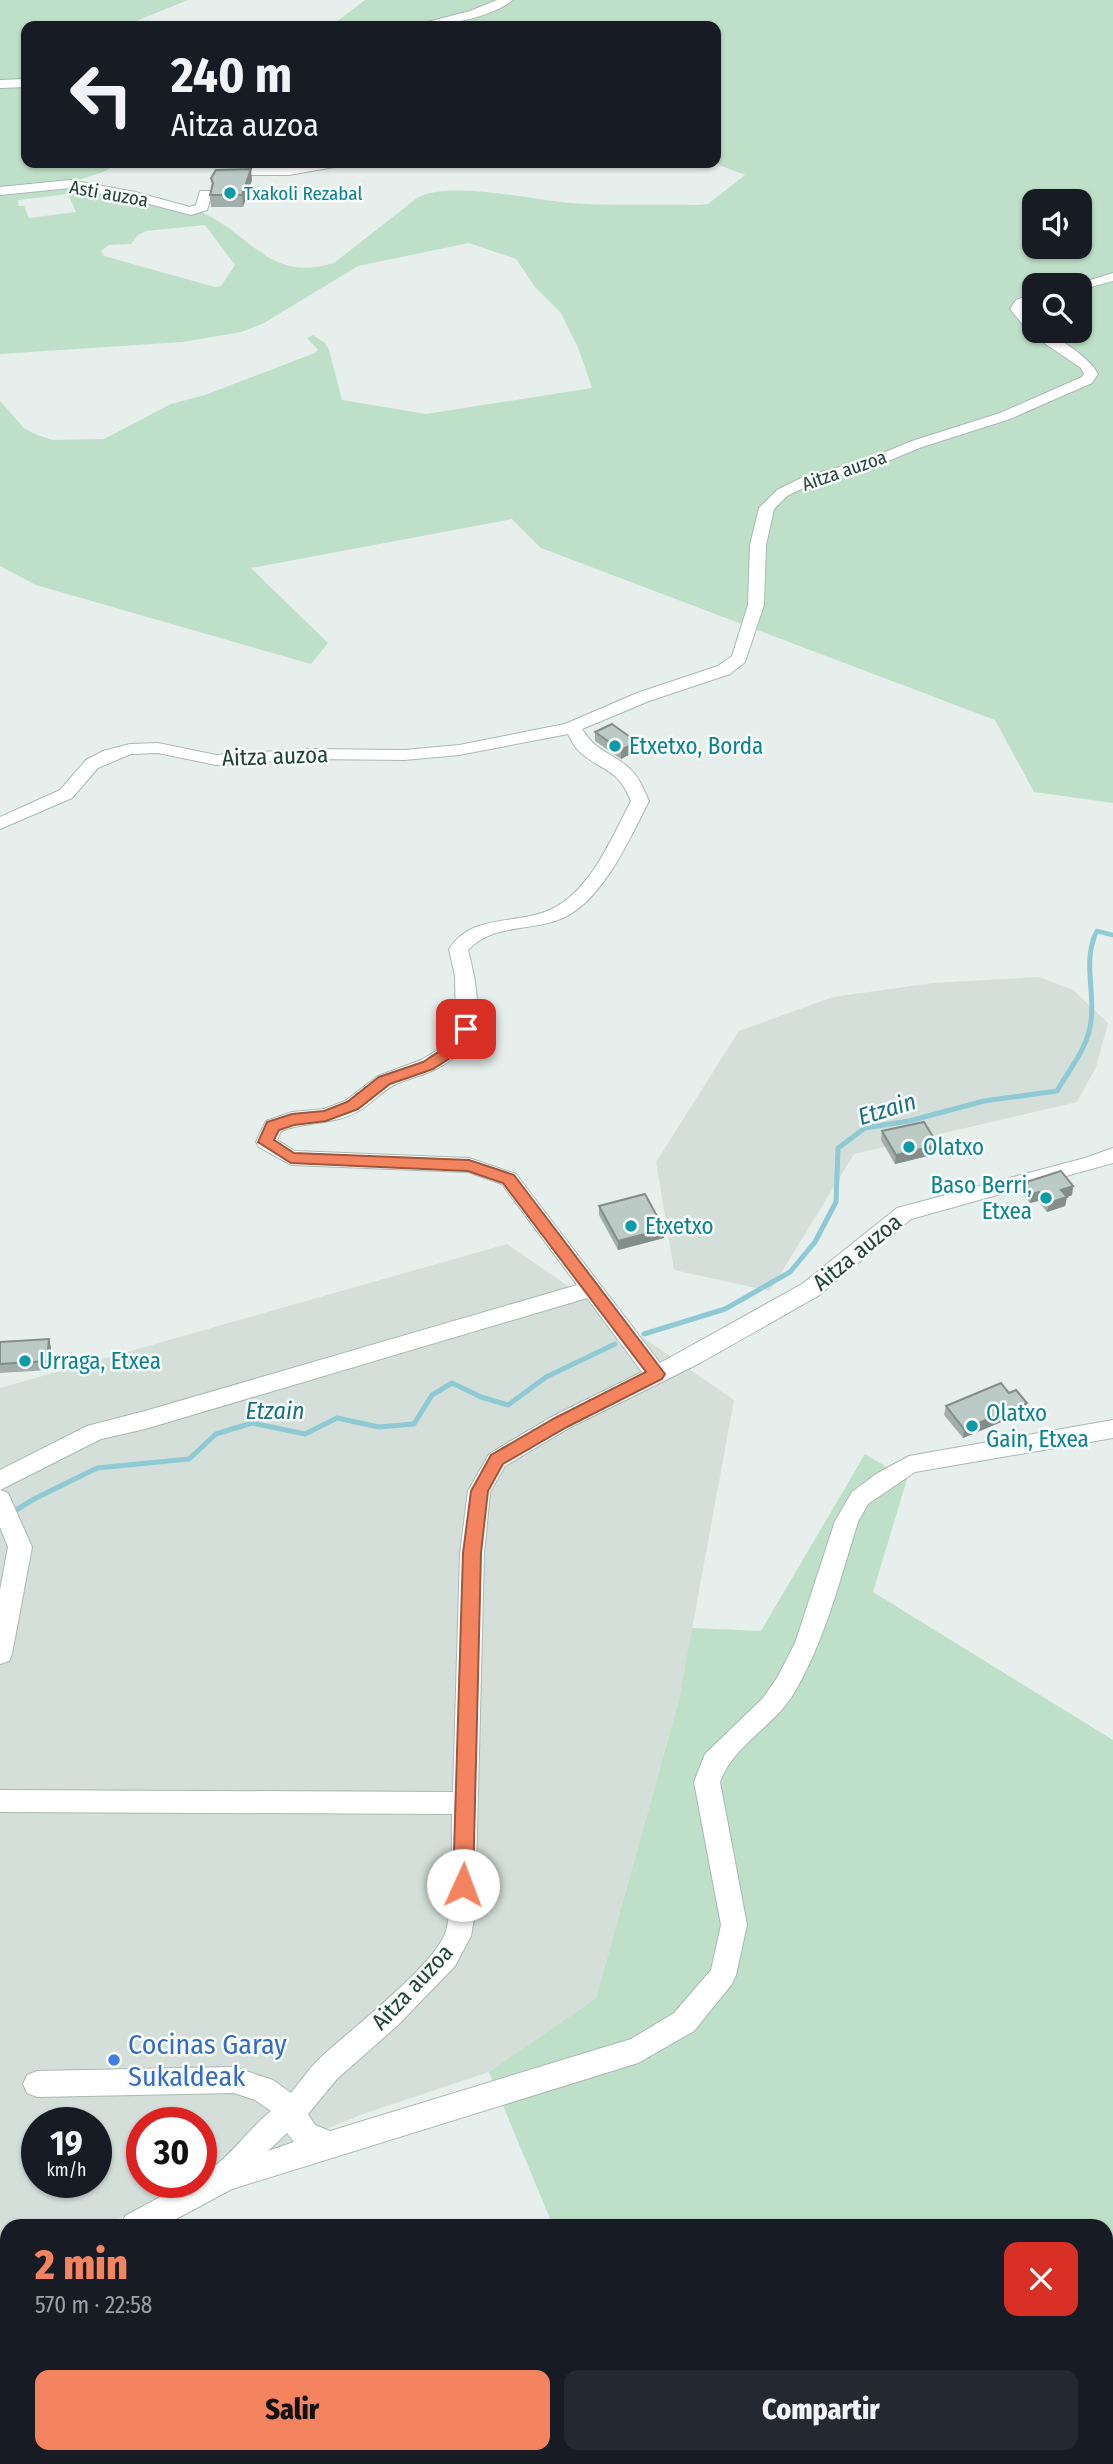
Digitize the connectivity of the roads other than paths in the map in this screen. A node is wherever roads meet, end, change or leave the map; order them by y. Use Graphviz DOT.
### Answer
graph roads {
  1 [pos="507,0"];
  2 [pos="441,21"];
  3 [pos="21,83"];
  4 [pos="0,84"];
  5 [pos="306,168"];
  6 [pos="244,171"];
  7 [pos="0,191"];
  8 [pos="205,194"];
  9 [pos="1113,277"];
  10 [pos="1092,283"];
  11 [pos="1054,343"];
  12 [pos="572,727"];
  13 [pos="0,824"];
  14 [pos="1113,1155"];
  15 [pos="590,1289"];
  16 [pos="656,1374"];
  17 [pos="1113,1429"];
  18 [pos="0,1481"];
  19 [pos="5,1510"];
  20 [pos="0,1654"];
  21 [pos="0,1801"];
  22 [pos="466,1802"];
  23 [pos="37,2084"];
  24 [pos="293,2111"];
  25 [pos="331,2145"];
  26 [pos="226,2177"];
  27 [pos="148,2219"];
  1 -- 2 [label="street"];
  3 -- 4 [label="street"];
  5 -- 6 [label="street"];
  7 -- 8 [label="street, Asti auzoa"];
  9 -- 10 [label="street"];
  11 -- 12 [label="street, Aitza auzoa"];
  12 -- 13 [label="street, Aitza auzoa"];
  12 -- 15 [label="street"];
  14 -- 16 [label="street, Aitza auzoa"];
  15 -- 16 [label="street"];
  15 -- 18 [label="street"];
  16 -- 22 [label="street, Aitza auzoa"];
  17 -- 25 [label="street"];
  19 -- 20 [label="street"];
  21 -- 22 [label="street"];
  22 -- 24 [label="street, Aitza auzoa"];
  23 -- 24 [label="street"];
  24 -- 25 [label="street"];
  24 -- 26 [label="street, Aitza auzoa"];
  25 -- 26 [label="street"];
  26 -- 27 [label="street"];
}
